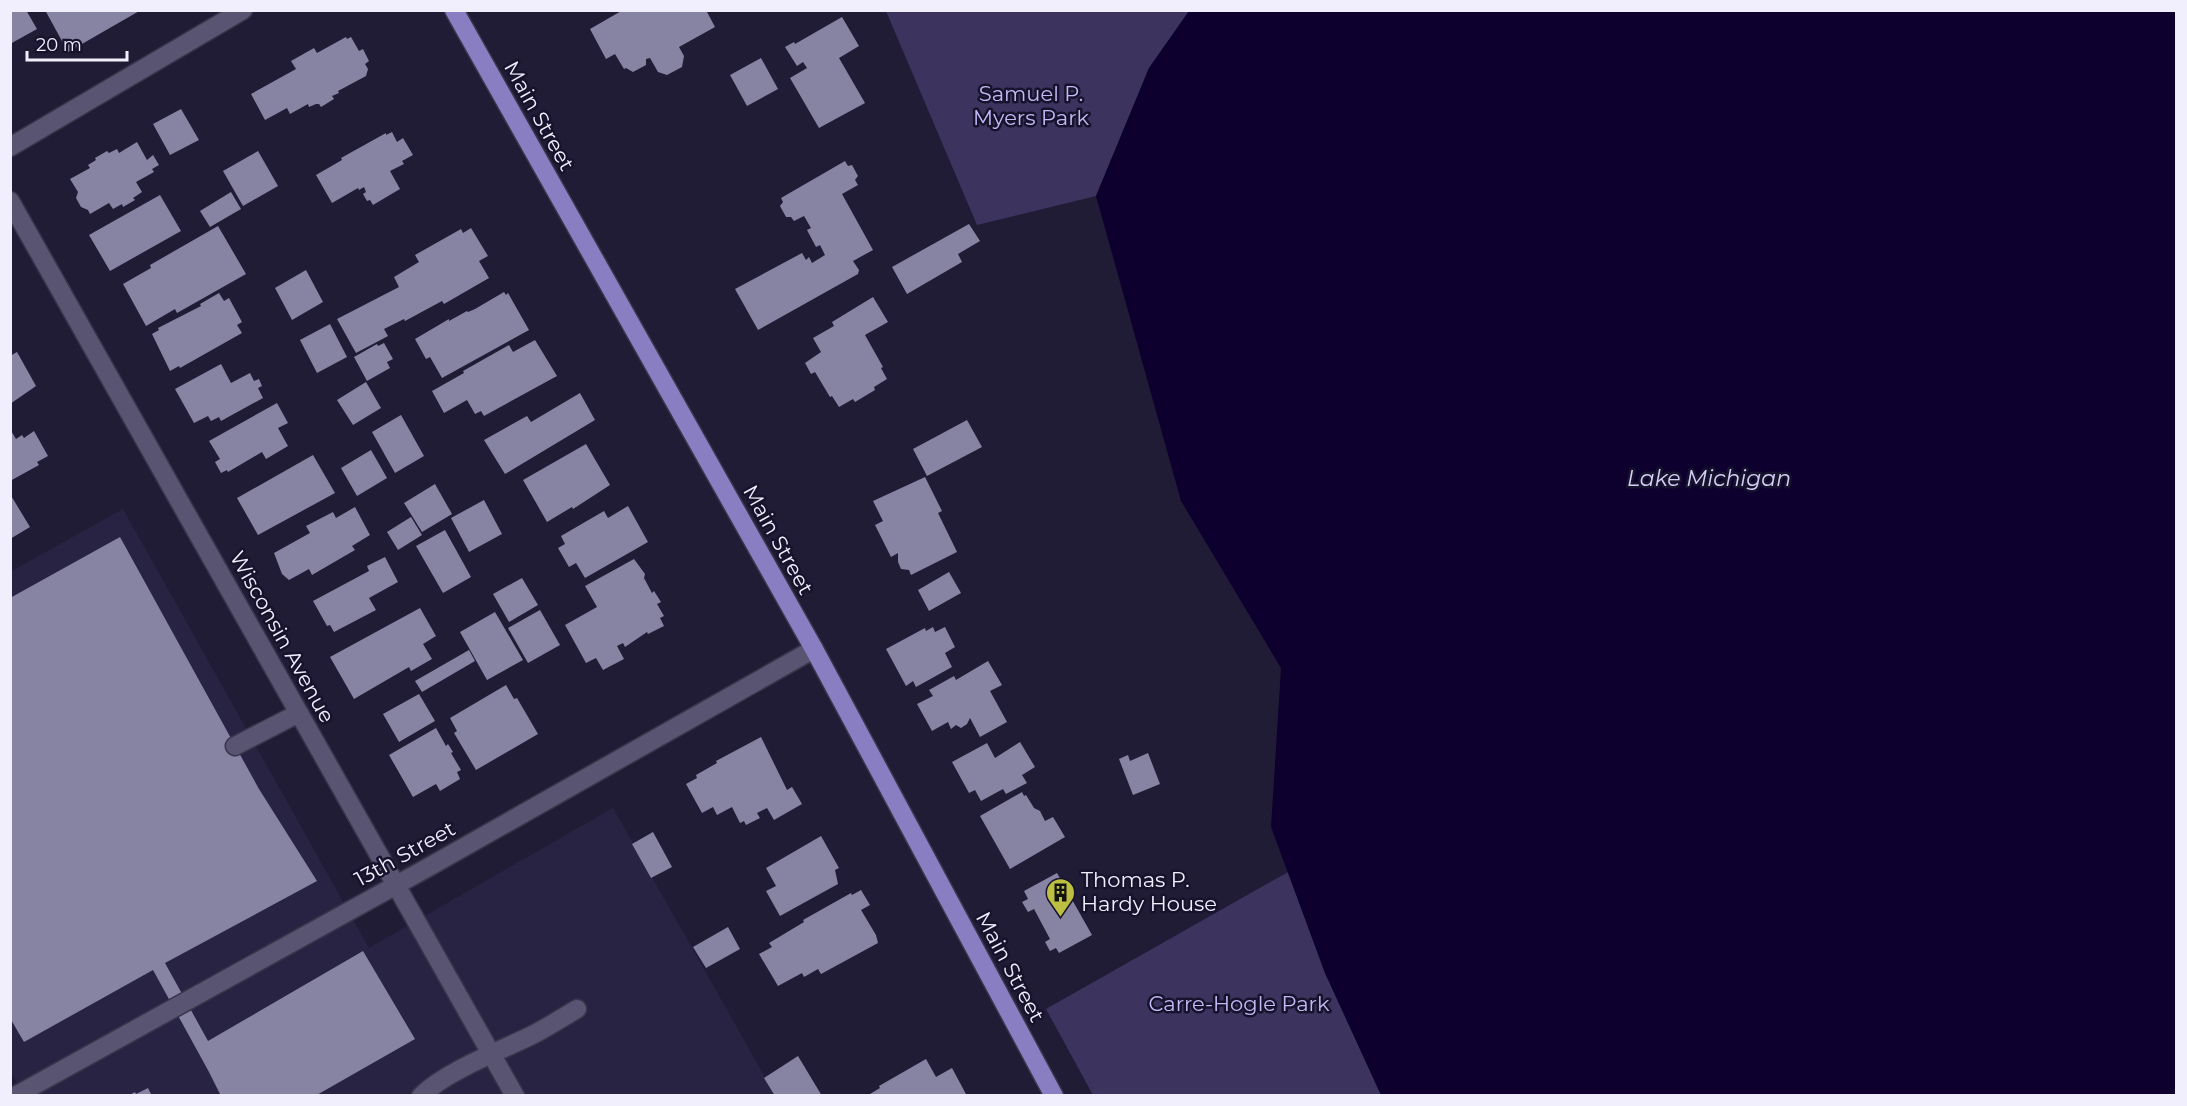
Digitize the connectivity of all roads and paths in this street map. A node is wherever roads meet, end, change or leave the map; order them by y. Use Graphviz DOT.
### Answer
graph roads {
  1 [pos="243,10"];
  2 [pos="454,10"];
  3 [pos="10,147"];
  4 [pos="10,201"];
  5 [pos="814,649"];
  6 [pos="298,712"];
  7 [pos="235,746"];
  8 [pos="396,885"];
  9 [pos="578,1009"];
  10 [pos="491,1054"];
  11 [pos="15,1095"];
  12 [pos="421,1095"];
  13 [pos="515,1095"];
  14 [pos="1054,1095"];
  1 -- 3 [label="street"];
  2 -- 5 [label="main road, Main Street"];
  4 -- 6 [label="street, Wisconsin Avenue"];
  5 -- 8 [label="street, 13th Street"];
  5 -- 14 [label="main road, Main Street"];
  6 -- 7 [label="street"];
  6 -- 8 [label="street, Wisconsin Avenue"];
  8 -- 10 [label="street, Wisconsin Avenue"];
  8 -- 11 [label="street, 13th Street"];
  9 -- 10 [label="street"];
  10 -- 12 [label="street"];
  10 -- 13 [label="street, Wisconsin Avenue"];
}
